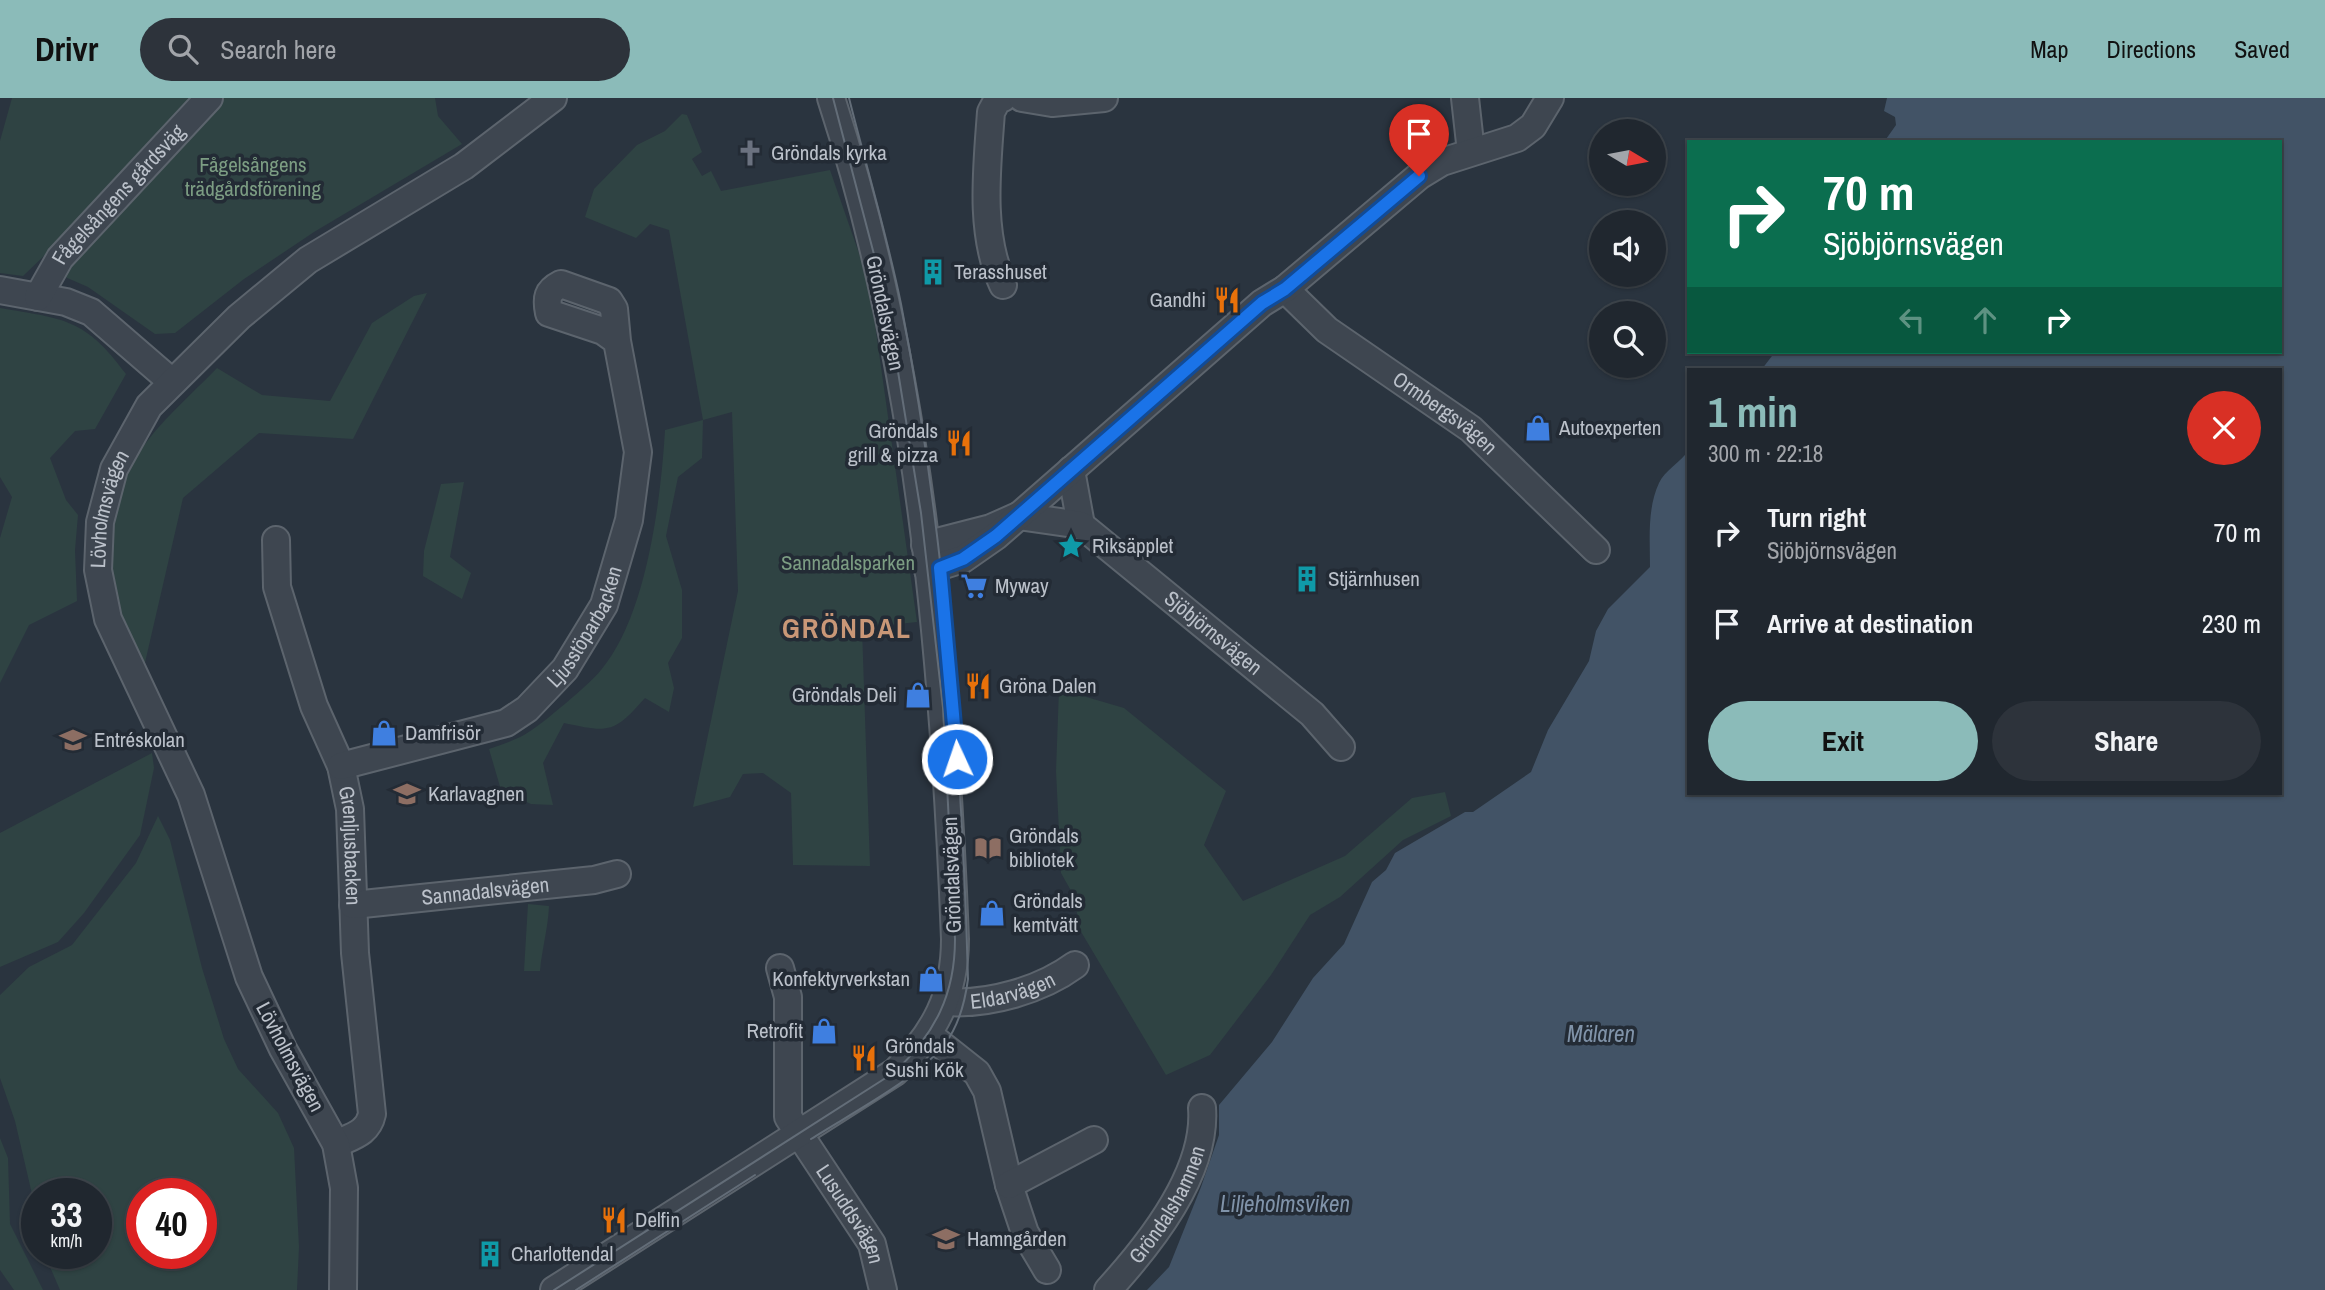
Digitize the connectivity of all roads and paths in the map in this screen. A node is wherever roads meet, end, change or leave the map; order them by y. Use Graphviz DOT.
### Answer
graph roads {
  1 [pos="209,98"];
  2 [pos="553,98"];
  3 [pos="831,98"];
  4 [pos="849,98"];
  5 [pos="1000,98"];
  6 [pos="1022,98"];
  7 [pos="1104,98"];
  8 [pos="1465,98"];
  9 [pos="1550,98"];
  10 [pos="1471,152"];
  11 [pos="1003,285"];
  12 [pos="1285,289"];
  13 [pos="0,290"];
  14 [pos="38,297"];
  15 [pos="617,341"];
  16 [pos="172,382"];
  17 [pos="1071,470"];
  18 [pos="1017,516"];
  19 [pos="1081,525"];
  20 [pos="276,540"];
  21 [pos="1596,551"];
  22 [pos="932,557"];
  23 [pos="1341,747"];
  24 [pos="341,766"];
  25 [pos="617,874"];
  26 [pos="353,905"];
  27 [pos="1075,965"];
  28 [pos="780,968"];
  29 [pos="955,1002"];
  30 [pos="936,1040"];
  31 [pos="1202,1108"];
  32 [pos="801,1139"];
  33 [pos="1094,1140"];
  34 [pos="336,1144"];
  35 [pos="1009,1185"];
  36 [pos="1047,1270"];
  37 [pos="343,1290"];
  38 [pos="554,1290"];
  39 [pos="576,1290"];
  40 [pos="883,1290"];
  41 [pos="1108,1290"];
  1 -- 14 [label="street, Fågelsångens gårdsväg"];
  2 -- 16 [label="street, Lövholmsvägen"];
  3 -- 22 [label="street, Gröndalsvägen"];
  4 -- 22 [label="street, Gröndalsvägen"];
  5 -- 11 [label="street"];
  6 -- 7 [label="street"];
  8 -- 10 [label="street"];
  9 -- 10 [label="street"];
  10 -- 12 [label="street"];
  12 -- 17 [label="street"];
  12 -- 21 [label="street, Ormbergsvägen"];
  13 -- 14 [label="street"];
  14 -- 16 [label="street"];
  15 -- 24 [label="street, Ljusstöparbacken"];
  16 -- 34 [label="street, Lövholmsvägen"];
  17 -- 18 [label="street"];
  17 -- 19 [label="street"];
  18 -- 19 [label="street"];
  18 -- 22 [label="street"];
  19 -- 23 [label="street, Sjöbjörnsvägen"];
  20 -- 24 [label="street, Grenljusbacken"];
  22 -- 29 [label="street, Gröndalsvägen"];
  24 -- 26 [label="street, Grenljusbacken"];
  25 -- 26 [label="street, Sannadalsvägen"];
  26 -- 34 [label="street, Grenljusbacken"];
  27 -- 29 [label="street, Eldarvägen"];
  28 -- 32 [label="street, Lusuddsvägen"];
  29 -- 30 [label="street, Gröndalsvägen"];
  30 -- 32 [label="street, Gröndalsvägen"];
  30 -- 35 [label="street"];
  31 -- 41 [label="street, Gröndalshamnen"];
  32 -- 38 [label="street, Gröndalsvägen"];
  32 -- 39 [label="street, Gröndalsvägen"];
  32 -- 40 [label="street, Lusuddsvägen"];
  33 -- 35 [label="street"];
  34 -- 37 [label="street, Lövholmsvägen"];
  35 -- 36 [label="street"];
}
